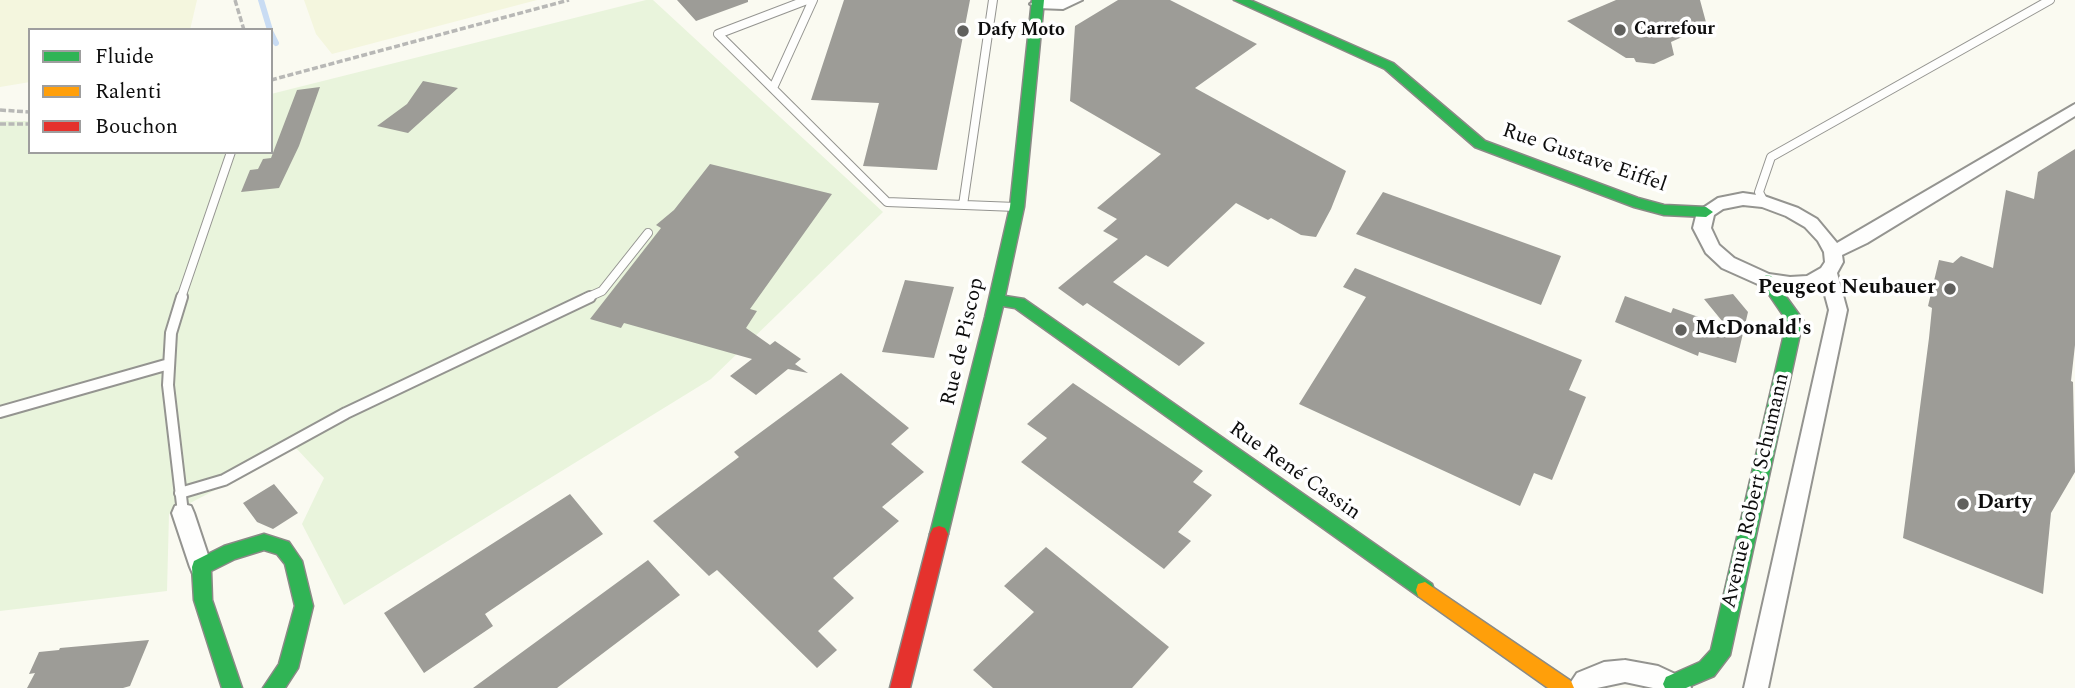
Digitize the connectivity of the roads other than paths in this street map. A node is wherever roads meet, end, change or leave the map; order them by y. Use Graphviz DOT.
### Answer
graph roads {
  1 [pos="807,0"];
  2 [pos="813,0"];
  3 [pos="993,0"];
  4 [pos="1075,0"];
  5 [pos="1240,0"];
  6 [pos="2050,0"];
  7 [pos="1037,2"];
  8 [pos="773,88"];
  9 [pos="2075,109"];
  10 [pos="230,154"];
  11 [pos="1764,202"];
  12 [pos="963,205"];
  13 [pos="1017,207"];
  14 [pos="1706,212"];
  15 [pos="648,233"];
  16 [pos="1833,251"];
  17 [pos="1828,274"];
  18 [pos="1766,280"];
  19 [pos="997,300"];
  20 [pos="169,364"];
  21 [pos="0,412"];
  22 [pos="182,503"];
  23 [pos="201,567"];
  24 [pos="1676,686"];
  25 [pos="232,688"];
  26 [pos="273,688"];
  27 [pos="900,688"];
  28 [pos="1564,688"];
  29 [pos="1578,688"];
  30 [pos="1756,688"];
  1 -- 8 [label="lane"];
  2 -- 8 [label="lane"];
  3 -- 12 [label="lane"];
  4 -- 7 [label="street"];
  5 -- 14 [label="street, Rue Gustave Eiffel"];
  6 -- 11 [label="lane"];
  7 -- 13 [label="street, Rue de Piscop"];
  8 -- 12 [label="lane"];
  9 -- 16 [label="street"];
  10 -- 20 [label="lane"];
  11 -- 14 [label="street"];
  11 -- 16 [label="street"];
  12 -- 13 [label="lane"];
  13 -- 19 [label="street, Rue de Piscop"];
  14 -- 18 [label="street"];
  15 -- 22 [label="lane"];
  16 -- 17 [label="street"];
  17 -- 18 [label="street"];
  17 -- 30 [label="street, Avenue Robert Schumann"];
  18 -- 24 [label="street, Avenue Robert Schumann"];
  19 -- 27 [label="street, Rue de Piscop"];
  19 -- 28 [label="street, Rue René Cassin"];
  20 -- 21 [label="lane"];
  20 -- 22 [label="lane"];
  22 -- 23 [label="street"];
  23 -- 25 [label="street"];
  23 -- 26 [label="street"];
  24 -- 29 [label="street"];
}
